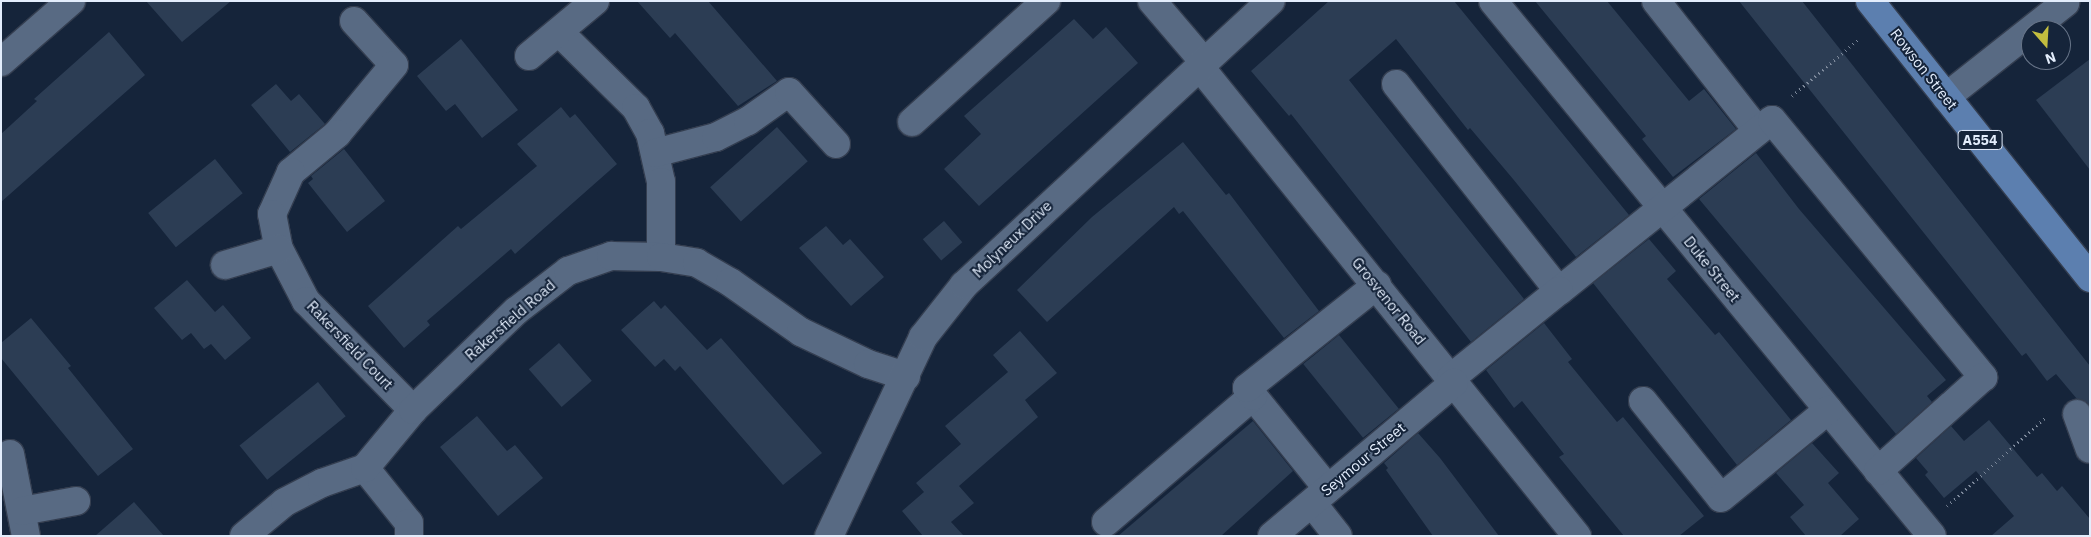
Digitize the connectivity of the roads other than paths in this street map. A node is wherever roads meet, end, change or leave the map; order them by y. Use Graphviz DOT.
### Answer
graph roads {
  1 [pos="71,1"];
  2 [pos="1046,1"];
  3 [pos="1152,1"];
  4 [pos="1271,1"];
  5 [pos="1493,1"];
  6 [pos="1656,1"];
  7 [pos="2065,3"];
  8 [pos="1877,10"];
  9 [pos="573,13"];
  10 [pos="354,21"];
  11 [pos="529,56"];
  12 [pos="1,62"];
  13 [pos="1203,65"];
  14 [pos="1396,84"];
  15 [pos="1946,97"];
  16 [pos="912,122"];
  17 [pos="1765,126"];
  18 [pos="836,144"];
  19 [pos="655,153"];
  20 [pos="1661,206"];
  21 [pos="279,249"];
  22 [pos="661,257"];
  23 [pos="225,265"];
  24 [pos="2090,278"];
  25 [pos="1377,285"];
  26 [pos="1559,291"];
  27 [pos="906,376"];
  28 [pos="1453,380"];
  29 [pos="1253,396"];
  30 [pos="1643,402"];
  31 [pos="413,410"];
  32 [pos="1828,410"];
  33 [pos="2065,412"];
  34 [pos="2090,449"];
  35 [pos="10,454"];
  36 [pos="365,468"];
  37 [pos="1878,470"];
  38 [pos="1320,496"];
  39 [pos="76,501"];
  40 [pos="1106,522"];
  41 [pos="24,524"];
  42 [pos="409,529"];
  43 [pos="1928,531"];
  44 [pos="244,536"];
  45 [pos="829,536"];
  46 [pos="1272,536"];
  47 [pos="1338,536"];
  48 [pos="1577,536"];
  1 -- 12 [label="street"];
  2 -- 16 [label="street"];
  3 -- 13 [label="street, Grosvenor Road"];
  4 -- 13 [label="street, Molyneux Drive"];
  5 -- 20 [label="street, Duke Street"];
  6 -- 17 [label="street"];
  7 -- 15 [label="street"];
  8 -- 15 [label="main road, Rowson Street / A554"];
  9 -- 11 [label="street"];
  9 -- 19 [label="street"];
  10 -- 21 [label="street, Rakersfield Court"];
  13 -- 25 [label="street, Grosvenor Road"];
  13 -- 27 [label="street, Molyneux Drive"];
  14 -- 26 [label="street"];
  15 -- 24 [label="main road, Rowson Street / A554"];
  17 -- 20 [label="street, Seymour Street"];
  17 -- 37 [label="street"];
  18 -- 19 [label="street"];
  19 -- 22 [label="street"];
  20 -- 26 [label="street, Seymour Street"];
  20 -- 32 [label="street, Duke Street"];
  21 -- 23 [label="street"];
  21 -- 31 [label="street, Rakersfield Court"];
  22 -- 27 [label="street, Rakersfield Road"];
  22 -- 31 [label="street, Rakersfield Road"];
  25 -- 28 [label="street, Grosvenor Road"];
  25 -- 29 [label="street"];
  26 -- 28 [label="street, Seymour Street"];
  27 -- 45 [label="street, Molyneux Drive"];
  28 -- 38 [label="street, Seymour Street"];
  28 -- 48 [label="street, Grosvenor Road"];
  29 -- 38 [label="street"];
  29 -- 40 [label="street"];
  30 -- 32 [label="street"];
  31 -- 36 [label="street, Rakersfield Road"];
  32 -- 37 [label="street, Duke Street"];
  33 -- 34 [label="street"];
  35 -- 41 [label="street"];
  36 -- 42 [label="street"];
  36 -- 44 [label="street"];
  37 -- 43 [label="street, Duke Street"];
  38 -- 46 [label="street, Seymour Street"];
  38 -- 47 [label="street"];
  39 -- 41 [label="street"];
}
